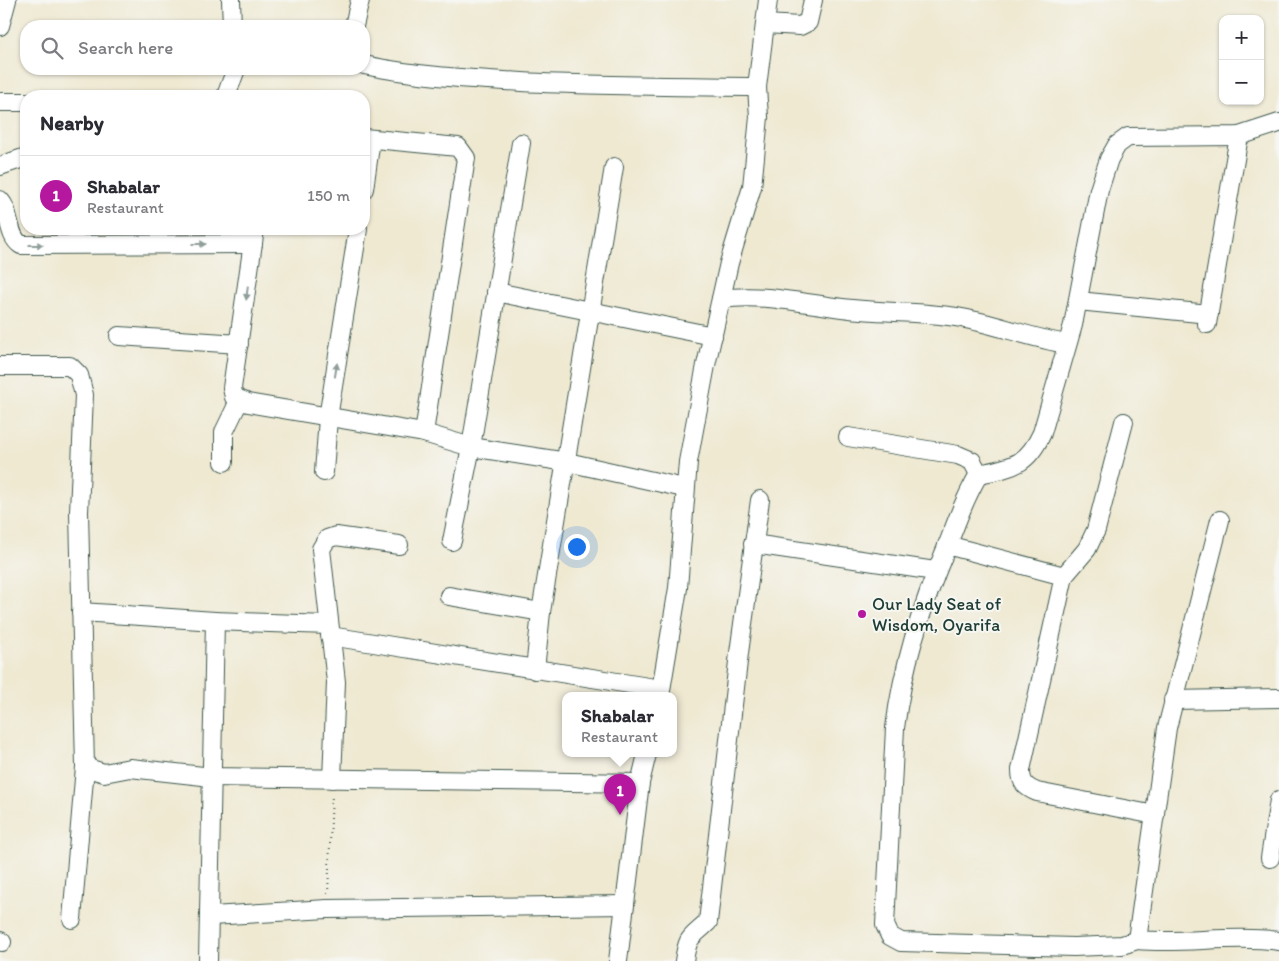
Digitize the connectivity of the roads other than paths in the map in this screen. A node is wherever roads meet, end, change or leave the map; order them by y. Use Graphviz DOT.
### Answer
graph roads {
  1 [pos="7,0"];
  2 [pos="231,0"];
  3 [pos="360,0"];
  4 [pos="768,0"];
  5 [pos="813,0"];
  6 [pos="232,20"];
  7 [pos="355,20"];
  8 [pos="765,24"];
  9 [pos="0,26"];
  10 [pos="370,66"];
  11 [pos="234,75"];
  12 [pos="757,87"];
  13 [pos="228,90"];
  14 [pos="0,102"];
  15 [pos="20,102"];
  16 [pos="1279,123"];
  17 [pos="1239,136"];
  18 [pos="370,139"];
  19 [pos="521,143"];
  20 [pos="20,158"];
  21 [pos="0,166"];
  22 [pos="614,167"];
  23 [pos="0,200"];
  24 [pos="357,235"];
  25 [pos="254,237"];
  26 [pos="496,292"];
  27 [pos="721,298"];
  28 [pos="1078,301"];
  29 [pos="591,311"];
  30 [pos="119,336"];
  31 [pos="713,336"];
  32 [pos="239,344"];
  33 [pos="1067,344"];
  34 [pos="0,366"];
  35 [pos="239,401"];
  36 [pos="328,418"];
  37 [pos="1124,422"];
  38 [pos="424,434"];
  39 [pos="848,437"];
  40 [pos="471,446"];
  41 [pos="224,462"];
  42 [pos="567,462"];
  43 [pos="324,472"];
  44 [pos="979,474"];
  45 [pos="684,488"];
  46 [pos="760,500"];
  47 [pos="1220,520"];
  48 [pos="452,541"];
  49 [pos="753,544"];
  50 [pos="399,545"];
  51 [pos="947,545"];
  52 [pos="935,571"];
  53 [pos="1064,576"];
  54 [pos="448,596"];
  55 [pos="81,612"];
  56 [pos="541,612"];
  57 [pos="214,621"];
  58 [pos="330,630"];
  59 [pos="535,670"];
  60 [pos="655,692"];
  61 [pos="660,692"];
  62 [pos="1279,698"];
  63 [pos="1173,700"];
  64 [pos="646,757"];
  65 [pos="85,767"];
  66 [pos="212,777"];
  67 [pos="332,779"];
  68 [pos="640,783"];
  69 [pos="1279,800"];
  70 [pos="1155,815"];
  71 [pos="1270,858"];
  72 [pos="625,905"];
  73 [pos="211,916"];
  74 [pos="72,919"];
  75 [pos="1137,940"];
  76 [pos="1279,941"];
  77 [pos="1073,954"];
  78 [pos="208,961"];
  79 [pos="618,961"];
  80 [pos="684,961"];
  1 -- 9 [label="street"];
  2 -- 6 [label="street"];
  3 -- 7 [label="street"];
  4 -- 8 [label="street"];
  5 -- 8 [label="street"];
  8 -- 12 [label="street"];
  10 -- 12 [label="street"];
  11 -- 13 [label="street"];
  12 -- 27 [label="street"];
  14 -- 15 [label="street"];
  16 -- 17 [label="street"];
  17 -- 28 [label="street"];
  17 -- 28 [label="street"];
  18 -- 38 [label="street"];
  19 -- 26 [label="street"];
  20 -- 21 [label="street"];
  22 -- 29 [label="street"];
  23 -- 25 [label="street, one-way"];
  36 -- 24 [label="street, one-way"];
  25 -- 32 [label="street, one-way"];
  26 -- 29 [label="street"];
  26 -- 40 [label="street"];
  27 -- 31 [label="street"];
  27 -- 33 [label="street"];
  28 -- 33 [label="street"];
  29 -- 31 [label="street"];
  29 -- 42 [label="street"];
  30 -- 32 [label="street"];
  31 -- 45 [label="street"];
  32 -- 35 [label="street"];
  33 -- 44 [label="street"];
  34 -- 55 [label="street"];
  35 -- 36 [label="street"];
  35 -- 41 [label="street"];
  36 -- 38 [label="street"];
  36 -- 43 [label="street"];
  37 -- 53 [label="street"];
  38 -- 40 [label="street"];
  39 -- 44 [label="street"];
  40 -- 42 [label="street"];
  40 -- 48 [label="street"];
  42 -- 45 [label="street"];
  42 -- 56 [label="street"];
  44 -- 51 [label="street"];
  45 -- 61 [label="street"];
  46 -- 49 [label="street"];
  47 -- 63 [label="street"];
  49 -- 52 [label="street"];
  49 -- 80 [label="street"];
  50 -- 58 [label="street"];
  51 -- 52 [label="street"];
  51 -- 53 [label="street"];
  52 -- 77 [label="street"];
  53 -- 70 [label="street"];
  54 -- 56 [label="street"];
  55 -- 57 [label="street"];
  55 -- 65 [label="street"];
  56 -- 59 [label="street"];
  57 -- 58 [label="street"];
  57 -- 66 [label="street"];
  58 -- 59 [label="street"];
  58 -- 67 [label="street"];
  59 -- 60 [label="street"];
  62 -- 63 [label="street"];
  63 -- 70 [label="street"];
  64 -- 68 [label="street"];
  65 -- 66 [label="street"];
  65 -- 74 [label="street"];
  66 -- 67 [label="street"];
  66 -- 73 [label="street"];
  67 -- 68 [label="street"];
  68 -- 72 [label="street"];
  69 -- 71 [label="street"];
  70 -- 75 [label="street"];
  72 -- 73 [label="street"];
  72 -- 79 [label="street"];
  73 -- 78 [label="street"];
  75 -- 76 [label="street"];
  75 -- 77 [label="street"];
}
